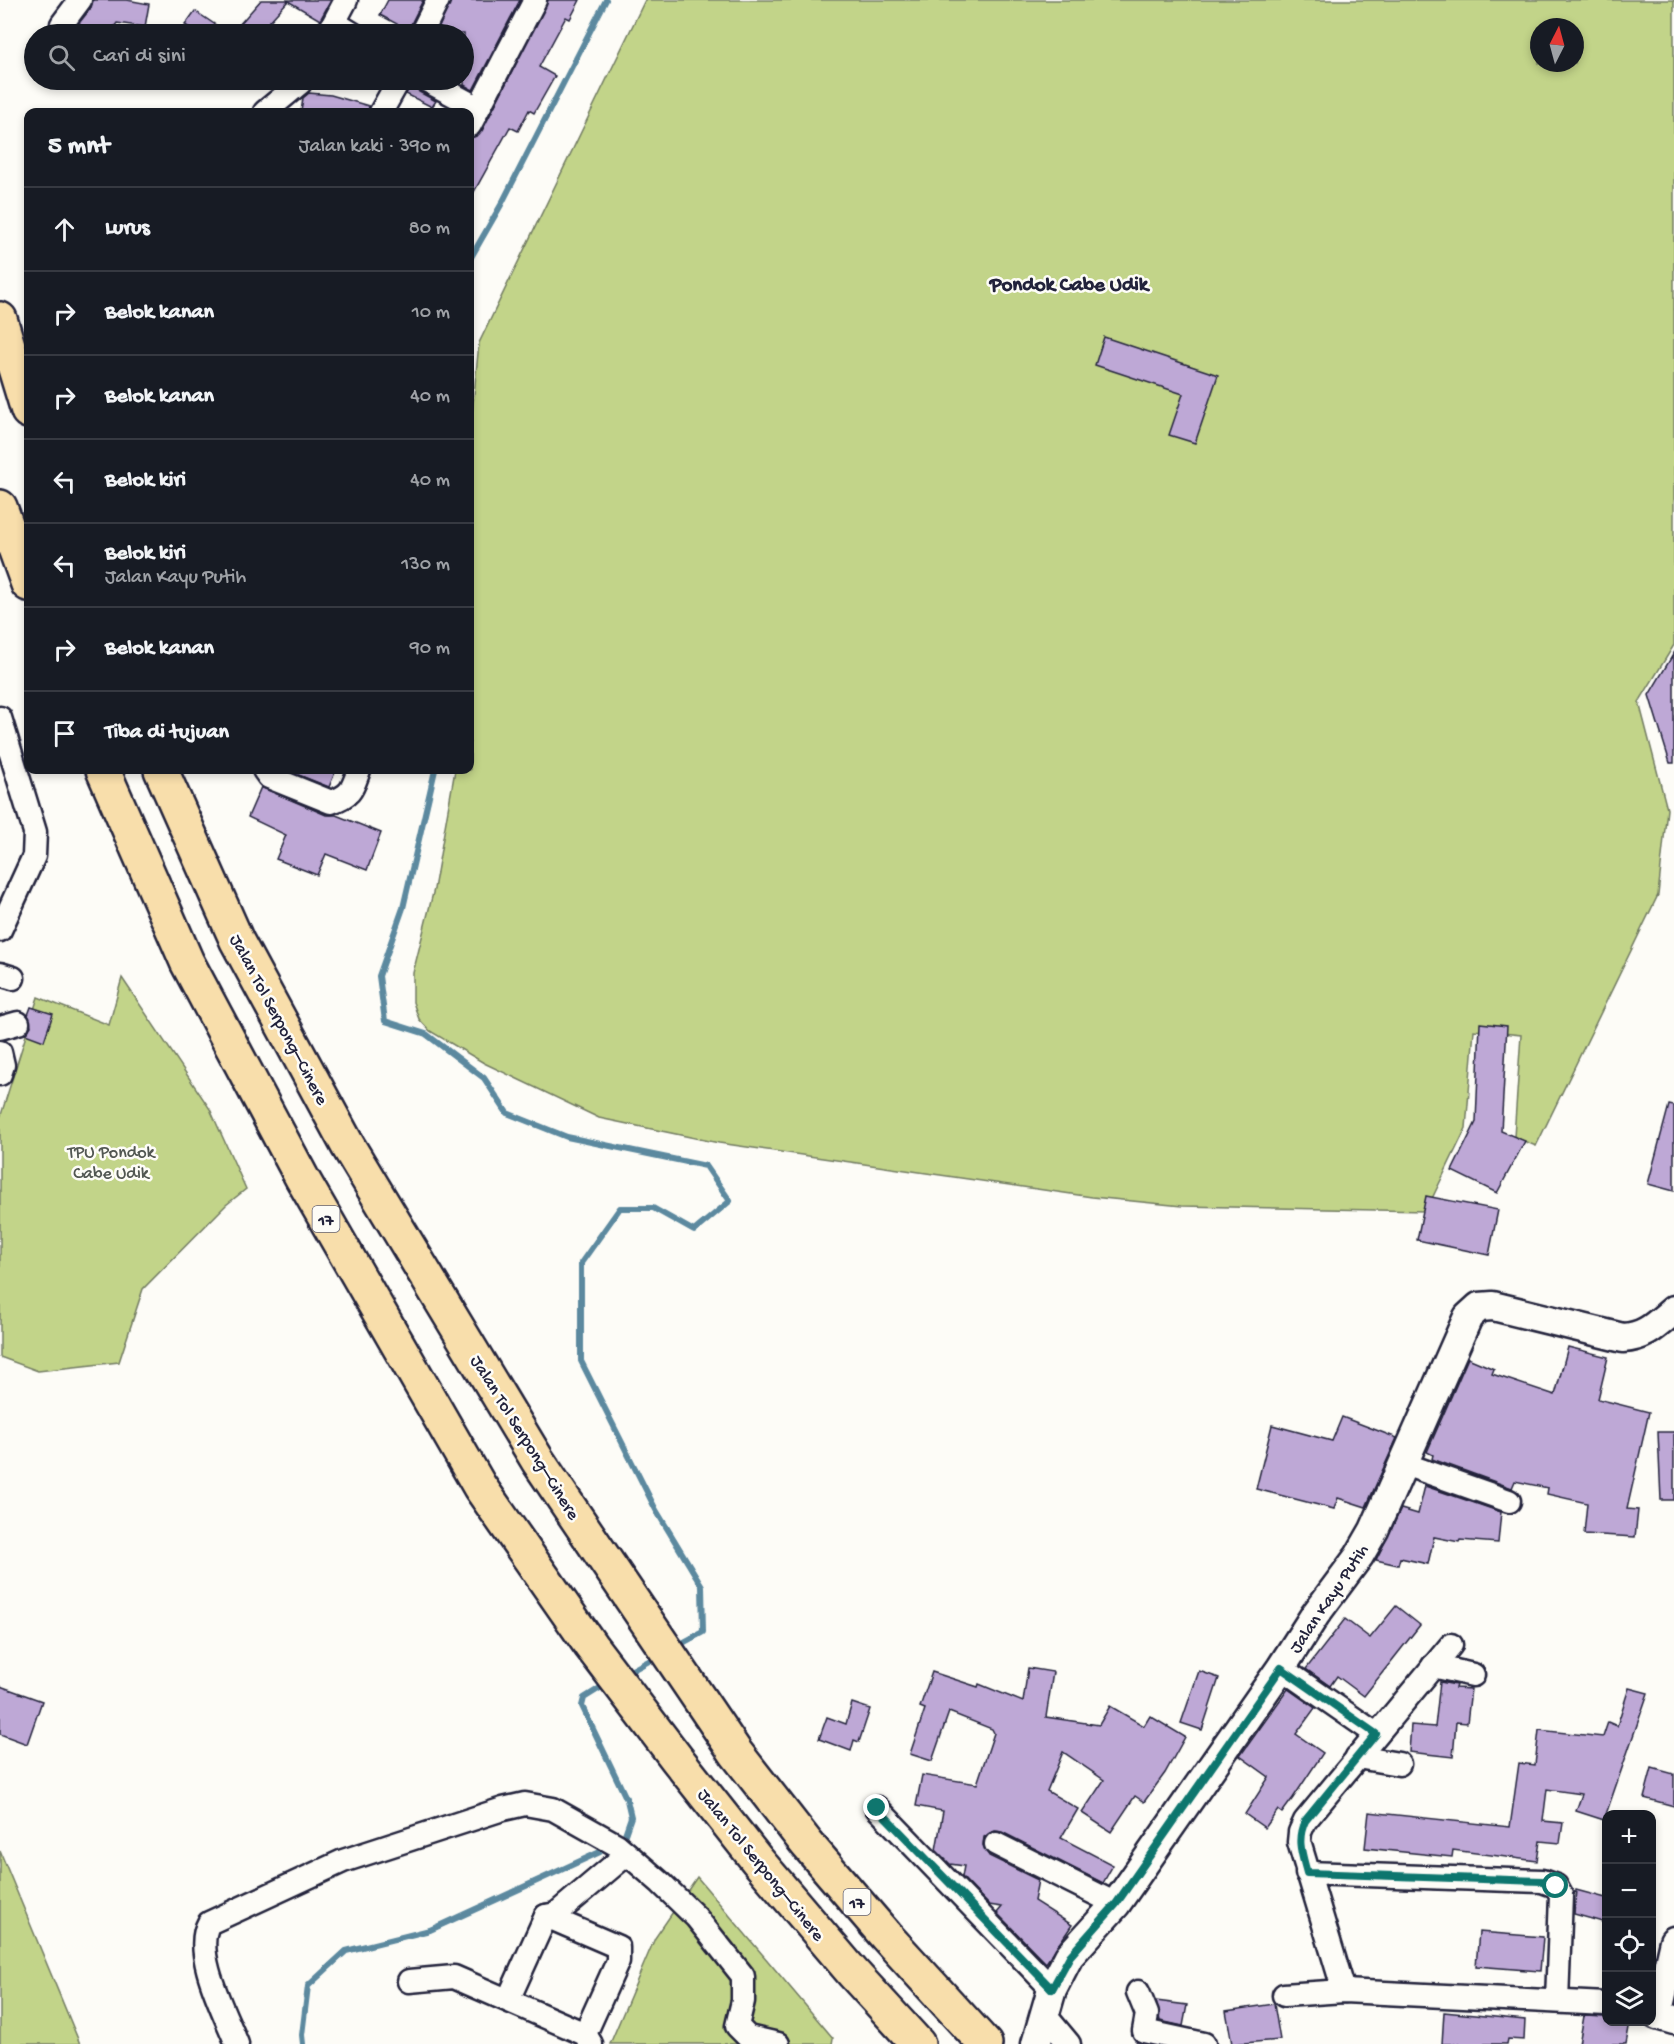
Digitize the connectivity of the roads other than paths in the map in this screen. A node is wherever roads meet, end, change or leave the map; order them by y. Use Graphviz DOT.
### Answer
graph roads {
  1 [pos="80,0"];
  2 [pos="346,0"];
  3 [pos="438,0"];
  4 [pos="535,0"];
  5 [pos="62,24"];
  6 [pos="340,24"];
  7 [pos="426,24"];
  8 [pos="291,90"];
  9 [pos="296,90"];
  10 [pos="393,90"];
  11 [pos="439,90"];
  12 [pos="270,108"];
  13 [pos="285,108"];
  14 [pos="383,108"];
  15 [pos="462,108"];
  16 [pos="474,117"];
  17 [pos="0,319"];
  18 [pos="24,398"];
  19 [pos="0,507"];
  20 [pos="24,573"];
  21 [pos="0,718"];
  22 [pos="105,774"];
  23 [pos="163,774"];
  24 [pos="266,774"];
  25 [pos="358,774"];
  26 [pos="0,930"];
  27 [pos="0,1052"];
  28 [pos="0,1074"];
  29 [pos="1674,1310"];
  30 [pos="1404,1464"];
  31 [pos="1509,1501"];
  32 [pos="1451,1645"];
  33 [pos="1433,1666"];
  34 [pos="1281,1668"];
  35 [pos="1473,1675"];
  36 [pos="1376,1734"];
  37 [pos="1357,1757"];
  38 [pos="1398,1764"];
  39 [pos="877,1808"];
  40 [pos="996,1844"];
  41 [pos="627,1854"];
  42 [pos="1307,1873"];
  43 [pos="1116,1904"];
  44 [pos="546,1916"];
  45 [pos="1674,1941"];
  46 [pos="409,1981"];
  47 [pos="1344,1991"];
  48 [pos="1138,1992"];
  49 [pos="1284,1995"];
  50 [pos="508,2000"];
  51 [pos="1557,2001"];
  52 [pos="1602,2004"];
  53 [pos="1661,2016"];
  54 [pos="1043,2018"];
  55 [pos="1142,2038"];
  56 [pos="588,2039"];
  57 [pos="237,2044"];
  58 [pos="778,2044"];
  59 [pos="918,2044"];
  60 [pos="985,2044"];
  61 [pos="1069,2044"];
  62 [pos="1204,2044"];
  1 -- 5 [label="street"];
  2 -- 6 [label="street"];
  3 -- 7 [label="street"];
  4 -- 16 [label="street"];
  8 -- 12 [label="street"];
  9 -- 13 [label="street"];
  10 -- 14 [label="street"];
  11 -- 15 [label="street"];
  17 -- 18 [label="highway"];
  19 -- 20 [label="highway"];
  21 -- 26 [label="street"];
  22 -- 59 [label="highway, Jalan Tol Serpong–Cinere / 17"];
  23 -- 60 [label="highway, Jalan Tol Serpong–Cinere / 17"];
  24 -- 25 [label="street"];
  27 -- 28 [label="street"];
  29 -- 30 [label="street, Jalan Kayu Putih"];
  30 -- 31 [label="street"];
  30 -- 34 [label="street, Jalan Kayu Putih"];
  32 -- 33 [label="street"];
  33 -- 35 [label="street"];
  33 -- 36 [label="street"];
  34 -- 36 [label="street"];
  34 -- 43 [label="street, Jalan Kayu Putih"];
  36 -- 37 [label="street"];
  37 -- 38 [label="street"];
  37 -- 42 [label="street"];
  39 -- 54 [label="street"];
  40 -- 43 [label="street"];
  41 -- 44 [label="street"];
  41 -- 57 [label="street"];
  41 -- 58 [label="street"];
  42 -- 47 [label="street"];
  42 -- 51 [label="street"];
  43 -- 54 [label="street, Jalan Kayu Putih"];
  44 -- 50 [label="street"];
  44 -- 56 [label="street"];
  45 -- 53 [label="street"];
  46 -- 50 [label="street"];
  47 -- 49 [label="street"];
  47 -- 51 [label="street"];
  48 -- 55 [label="street"];
  50 -- 56 [label="street"];
  51 -- 52 [label="street"];
  54 -- 61 [label="street"];
  55 -- 62 [label="street"];
}
